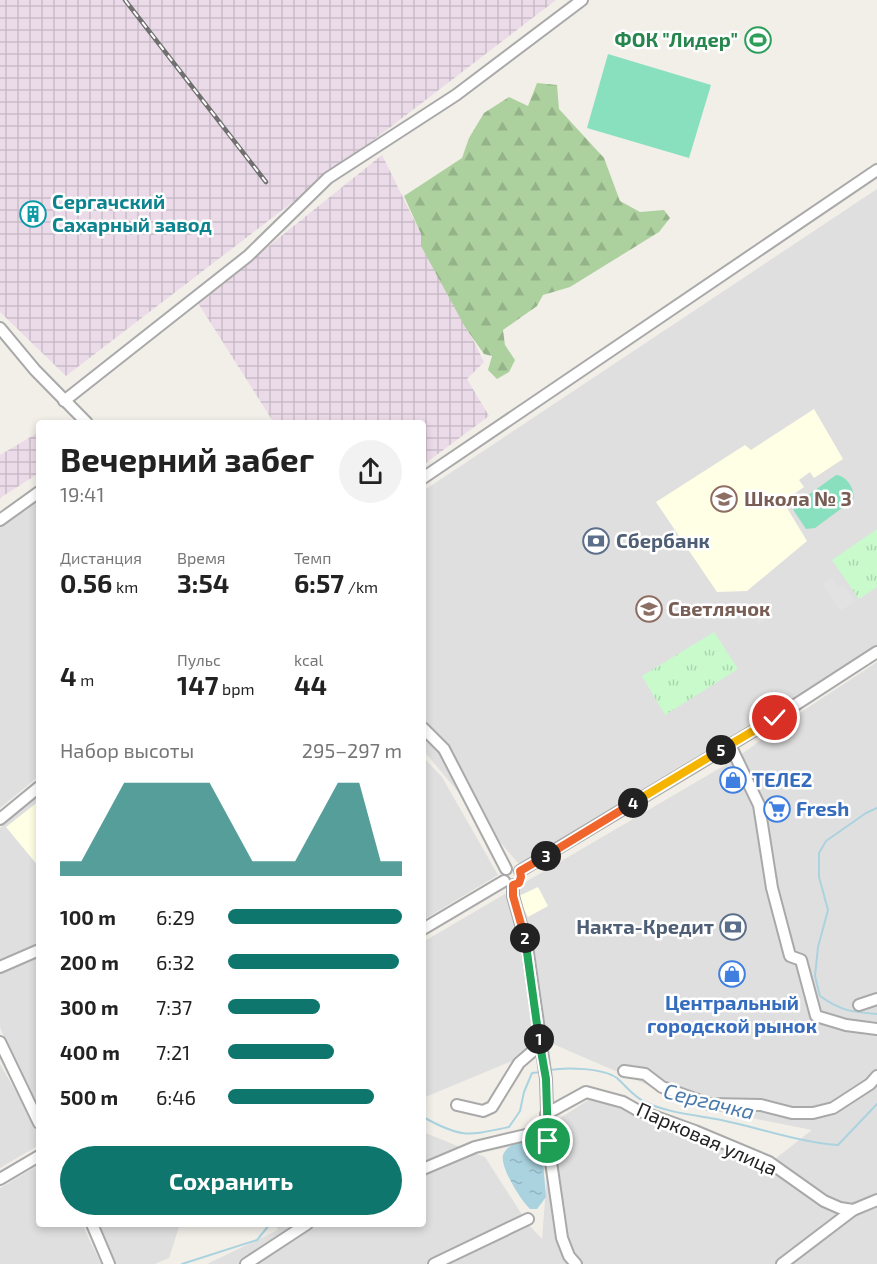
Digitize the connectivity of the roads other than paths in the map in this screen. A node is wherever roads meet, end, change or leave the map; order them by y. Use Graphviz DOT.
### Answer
graph roads {
  1 [pos="582,0"];
  2 [pos="877,170"];
  3 [pos="0,328"];
  4 [pos="64,401"];
  5 [pos="84,420"];
  6 [pos="426,476"];
  7 [pos="36,494"];
  8 [pos="0,520"];
  9 [pos="877,652"];
  10 [pos="426,731"];
  11 [pos="730,745"];
  12 [pos="36,789"];
  13 [pos="0,819"];
  14 [pos="507,869"];
  15 [pos="520,871"];
  16 [pos="509,883"];
  17 [pos="426,927"];
  18 [pos="36,951"];
  19 [pos="0,967"];
  20 [pos="877,999"];
  21 [pos="859,1005"];
  22 [pos="877,1029"];
  23 [pos="0,1042"];
  24 [pos="541,1050"];
  25 [pos="624,1071"];
  26 [pos="877,1076"];
  27 [pos="457,1105"];
  28 [pos="36,1117"];
  29 [pos="546,1117"];
  30 [pos="36,1158"];
  31 [pos="426,1168"];
  32 [pos="0,1179"];
  33 [pos="877,1200"];
  34 [pos="853,1210"];
  35 [pos="528,1219"];
  36 [pos="93,1227"];
  37 [pos="302,1227"];
  38 [pos="569,1261"];
  39 [pos="109,1264"];
  40 [pos="246,1264"];
  41 [pos="434,1264"];
  42 [pos="782,1264"];
  1 -- 4 [label="street"];
  2 -- 6 [label="street"];
  3 -- 4 [label="street"];
  4 -- 5 [label="street"];
  7 -- 8 [label="street"];
  9 -- 11 [label="street"];
  10 -- 14 [label="street"];
  11 -- 15 [label="street"];
  11 -- 22 [label="street"];
  12 -- 13 [label="street"];
  14 -- 15 [label="street"];
  14 -- 16 [label="street"];
  15 -- 16 [label="street"];
  16 -- 17 [label="street"];
  16 -- 24 [label="street"];
  18 -- 19 [label="street"];
  20 -- 21 [label="street"];
  23 -- 28 [label="street"];
  24 -- 27 [label="street"];
  24 -- 29 [label="street"];
  25 -- 26 [label="street"];
  29 -- 31 [label="street, Парковая улица"];
  29 -- 34 [label="street, Парковая улица"];
  29 -- 38 [label="street"];
  30 -- 32 [label="street"];
  33 -- 34 [label="street"];
  34 -- 42 [label="street"];
  35 -- 41 [label="street"];
  36 -- 39 [label="street"];
  37 -- 40 [label="street"];
}
